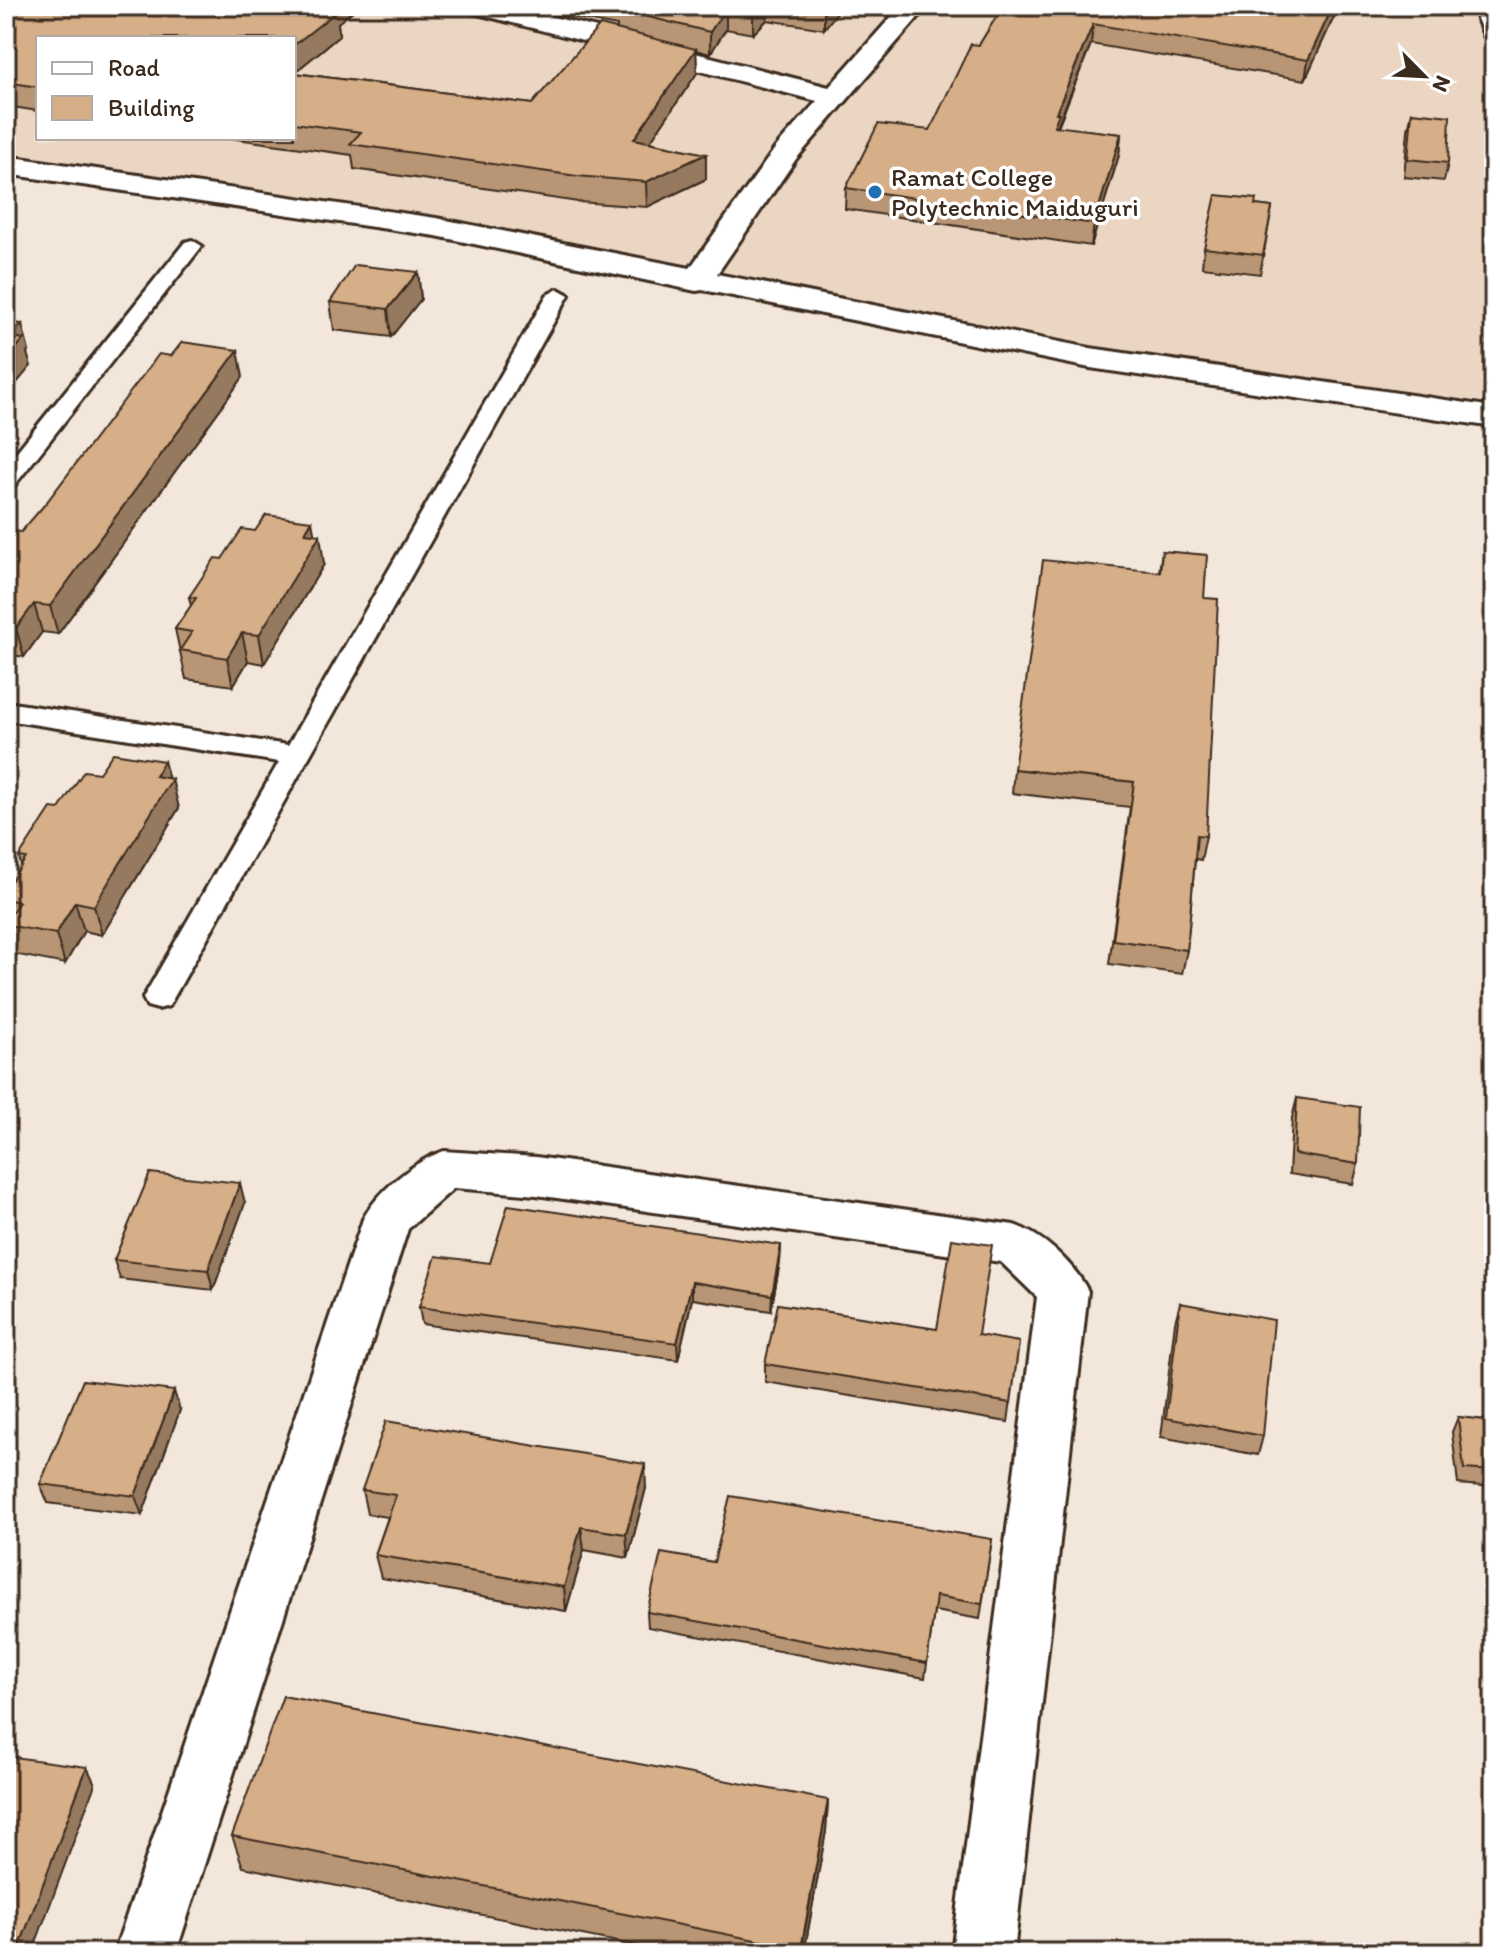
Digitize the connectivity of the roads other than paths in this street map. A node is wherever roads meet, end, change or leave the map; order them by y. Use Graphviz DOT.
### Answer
graph roads {
  1 [pos="479,6"];
  2 [pos="915,6"];
  3 [pos="1485,6"];
  4 [pos="1494,32"];
  5 [pos="835,97"];
  6 [pos="6,165"];
  7 [pos="192,246"];
  8 [pos="696,282"];
  9 [pos="558,295"];
  10 [pos="1494,417"];
  11 [pos="6,481"];
  12 [pos="6,711"];
  13 [pos="293,755"];
  14 [pos="158,998"];
  15 [pos="145,1953"];
  16 [pos="983,1953"];
  1 -- 5 [label="street"];
  2 -- 5 [label="street"];
  3 -- 4 [label="street"];
  5 -- 8 [label="street"];
  6 -- 8 [label="street"];
  7 -- 11 [label="lane"];
  8 -- 10 [label="street"];
  9 -- 13 [label="lane"];
  12 -- 13 [label="lane"];
  13 -- 14 [label="lane"];
  15 -- 16 [label="street"];
}
